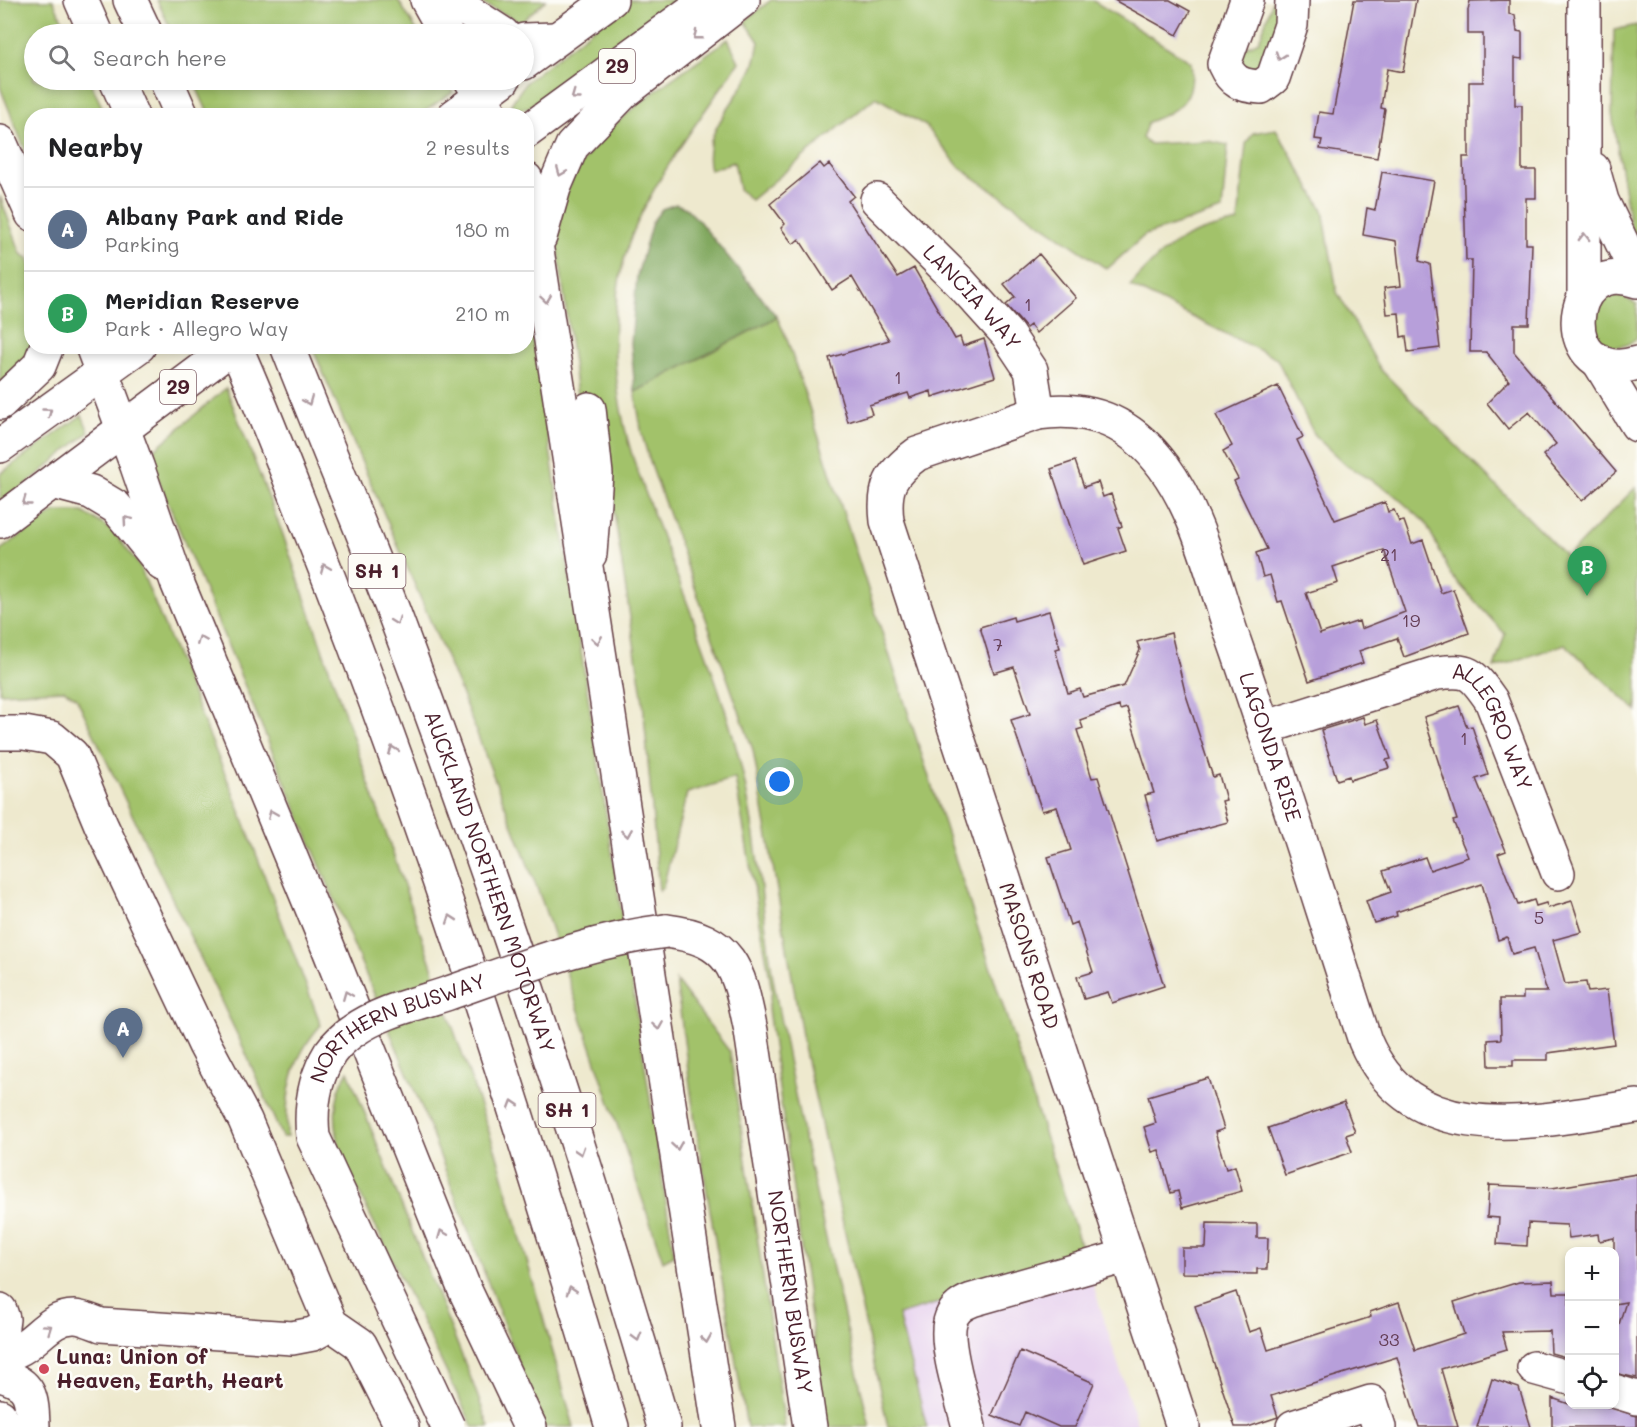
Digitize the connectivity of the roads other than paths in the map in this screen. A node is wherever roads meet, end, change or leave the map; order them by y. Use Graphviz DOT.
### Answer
graph roads {
  1 [pos="81,0"];
  2 [pos="130,0"];
  3 [pos="427,0"];
  4 [pos="456,0"];
  5 [pos="611,0"];
  6 [pos="707,0"];
  7 [pos="743,0"];
  8 [pos="1247,0"];
  9 [pos="1292,0"];
  10 [pos="1584,0"];
  11 [pos="92,24"];
  12 [pos="141,24"];
  13 [pos="440,24"];
  14 [pos="489,24"];
  15 [pos="539,40"];
  16 [pos="120,90"];
  17 [pos="170,90"];
  18 [pos="487,93"];
  19 [pos="128,108"];
  20 [pos="178,108"];
  21 [pos="465,108"];
  22 [pos="534,126"];
  23 [pos="1584,139"];
  24 [pos="0,142"];
  25 [pos="24,196"];
  26 [pos="877,200"];
  27 [pos="534,222"];
  28 [pos="538,243"];
  29 [pos="1637,274"];
  30 [pos="1637,281"];
  31 [pos="1584,295"];
  32 [pos="44,354"];
  33 [pos="115,354"];
  34 [pos="290,354"];
  35 [pos="239,355"];
  36 [pos="1597,359"];
  37 [pos="97,360"];
  38 [pos="1637,363"];
  39 [pos="0,403"];
  40 [pos="589,409"];
  41 [pos="1038,413"];
  42 [pos="1637,425"];
  43 [pos="123,429"];
  44 [pos="0,446"];
  45 [pos="53,482"];
  46 [pos="888,484"];
  47 [pos="0,521"];
  48 [pos="177,582"];
  49 [pos="588,583"];
  50 [pos="1264,728"];
  51 [pos="0,733"];
  52 [pos="1558,873"];
  53 [pos="1637,1107"];
  54 [pos="1126,1256"];
  55 [pos="464,1288"];
  56 [pos="0,1310"];
  57 [pos="331,1324"];
  58 [pos="0,1341"];
  59 [pos="0,1354"];
  60 [pos="1534,1368"];
  61 [pos="0,1375"];
  62 [pos="1565,1377"];
  63 [pos="1619,1393"];
  64 [pos="1637,1398"];
  65 [pos="0,1416"];
  66 [pos="5,1427"];
  67 [pos="33,1427"];
  68 [pos="402,1427"];
  69 [pos="448,1427"];
  70 [pos="515,1427"];
  71 [pos="530,1427"];
  72 [pos="612,1427"];
  73 [pos="664,1427"];
  74 [pos="719,1427"];
  75 [pos="810,1427"];
  76 [pos="969,1427"];
  77 [pos="1183,1427"];
  78 [pos="1293,1427"];
  79 [pos="1379,1427"];
  1 -- 11 [label="main road"];
  2 -- 12 [label="main road"];
  3 -- 13 [label="main road"];
  4 -- 14 [label="main road"];
  5 -- 15 [label="main road"];
  6 -- 22 [label="main road, 29, one-way"];
  7 -- 28 [label="main road, one-way"];
  9 -- 8 [label="main road, one-way"];
  10 -- 23 [label="main road"];
  16 -- 19 [label="main road"];
  17 -- 20 [label="main road"];
  18 -- 21 [label="main road"];
  23 -- 29 [label="main road"];
  31 -- 23 [label="main road, one-way"];
  24 -- 25 [label="main road"];
  26 -- 41 [label="main road, LANCIA WAY"];
  27 -- 28 [label="main road"];
  28 -- 49 [label="main road, one-way"];
  30 -- 31 [label="main road"];
  31 -- 36 [label="main road"];
  32 -- 39 [label="main road"];
  33 -- 37 [label="main road"];
  34 -- 73 [label="main road, AUCKLAND NORTHERN MOTORWAY / SH 1, one-way"];
  35 -- 43 [label="main road, 29"];
  72 -- 35 [label="main road, SH 1, one-way"];
  36 -- 38 [label="main road"];
  36 -- 42 [label="main road"];
  37 -- 43 [label="main road"];
  44 -- 37 [label="main road, one-way"];
  40 -- 49 [label="main road"];
  41 -- 46 [label="main road, LAGONDA RISE"];
  41 -- 50 [label="main road, LAGONDA RISE"];
  43 -- 45 [label="main road, 29"];
  43 -- 48 [label="main road"];
  45 -- 47 [label="main road, 29, one-way"];
  48 -- 45 [label="main road, one-way"];
  46 -- 54 [label="main road, MASONS ROAD"];
  55 -- 48 [label="main road, one-way"];
  49 -- 74 [label="main road, one-way"];
  50 -- 52 [label="main road, ALLEGRO WAY"];
  50 -- 53 [label="main road, LAGONDA RISE"];
  51 -- 57 [label="main road"];
  54 -- 76 [label="main road"];
  54 -- 77 [label="main road, MASONS ROAD"];
  55 -- 70 [label="main road"];
  55 -- 71 [label="main road"];
  56 -- 58 [label="main road"];
  59 -- 57 [label="main road, one-way"];
  57 -- 68 [label="main road"];
  60 -- 62 [label="main road"];
  61 -- 67 [label="main road"];
  63 -- 64 [label="main road"];
  65 -- 66 [label="main road"];
  69 -- 75 [label="main road, NORTHERN BUSWAY, bridge"];
  78 -- 79 [label="main road"];
}
